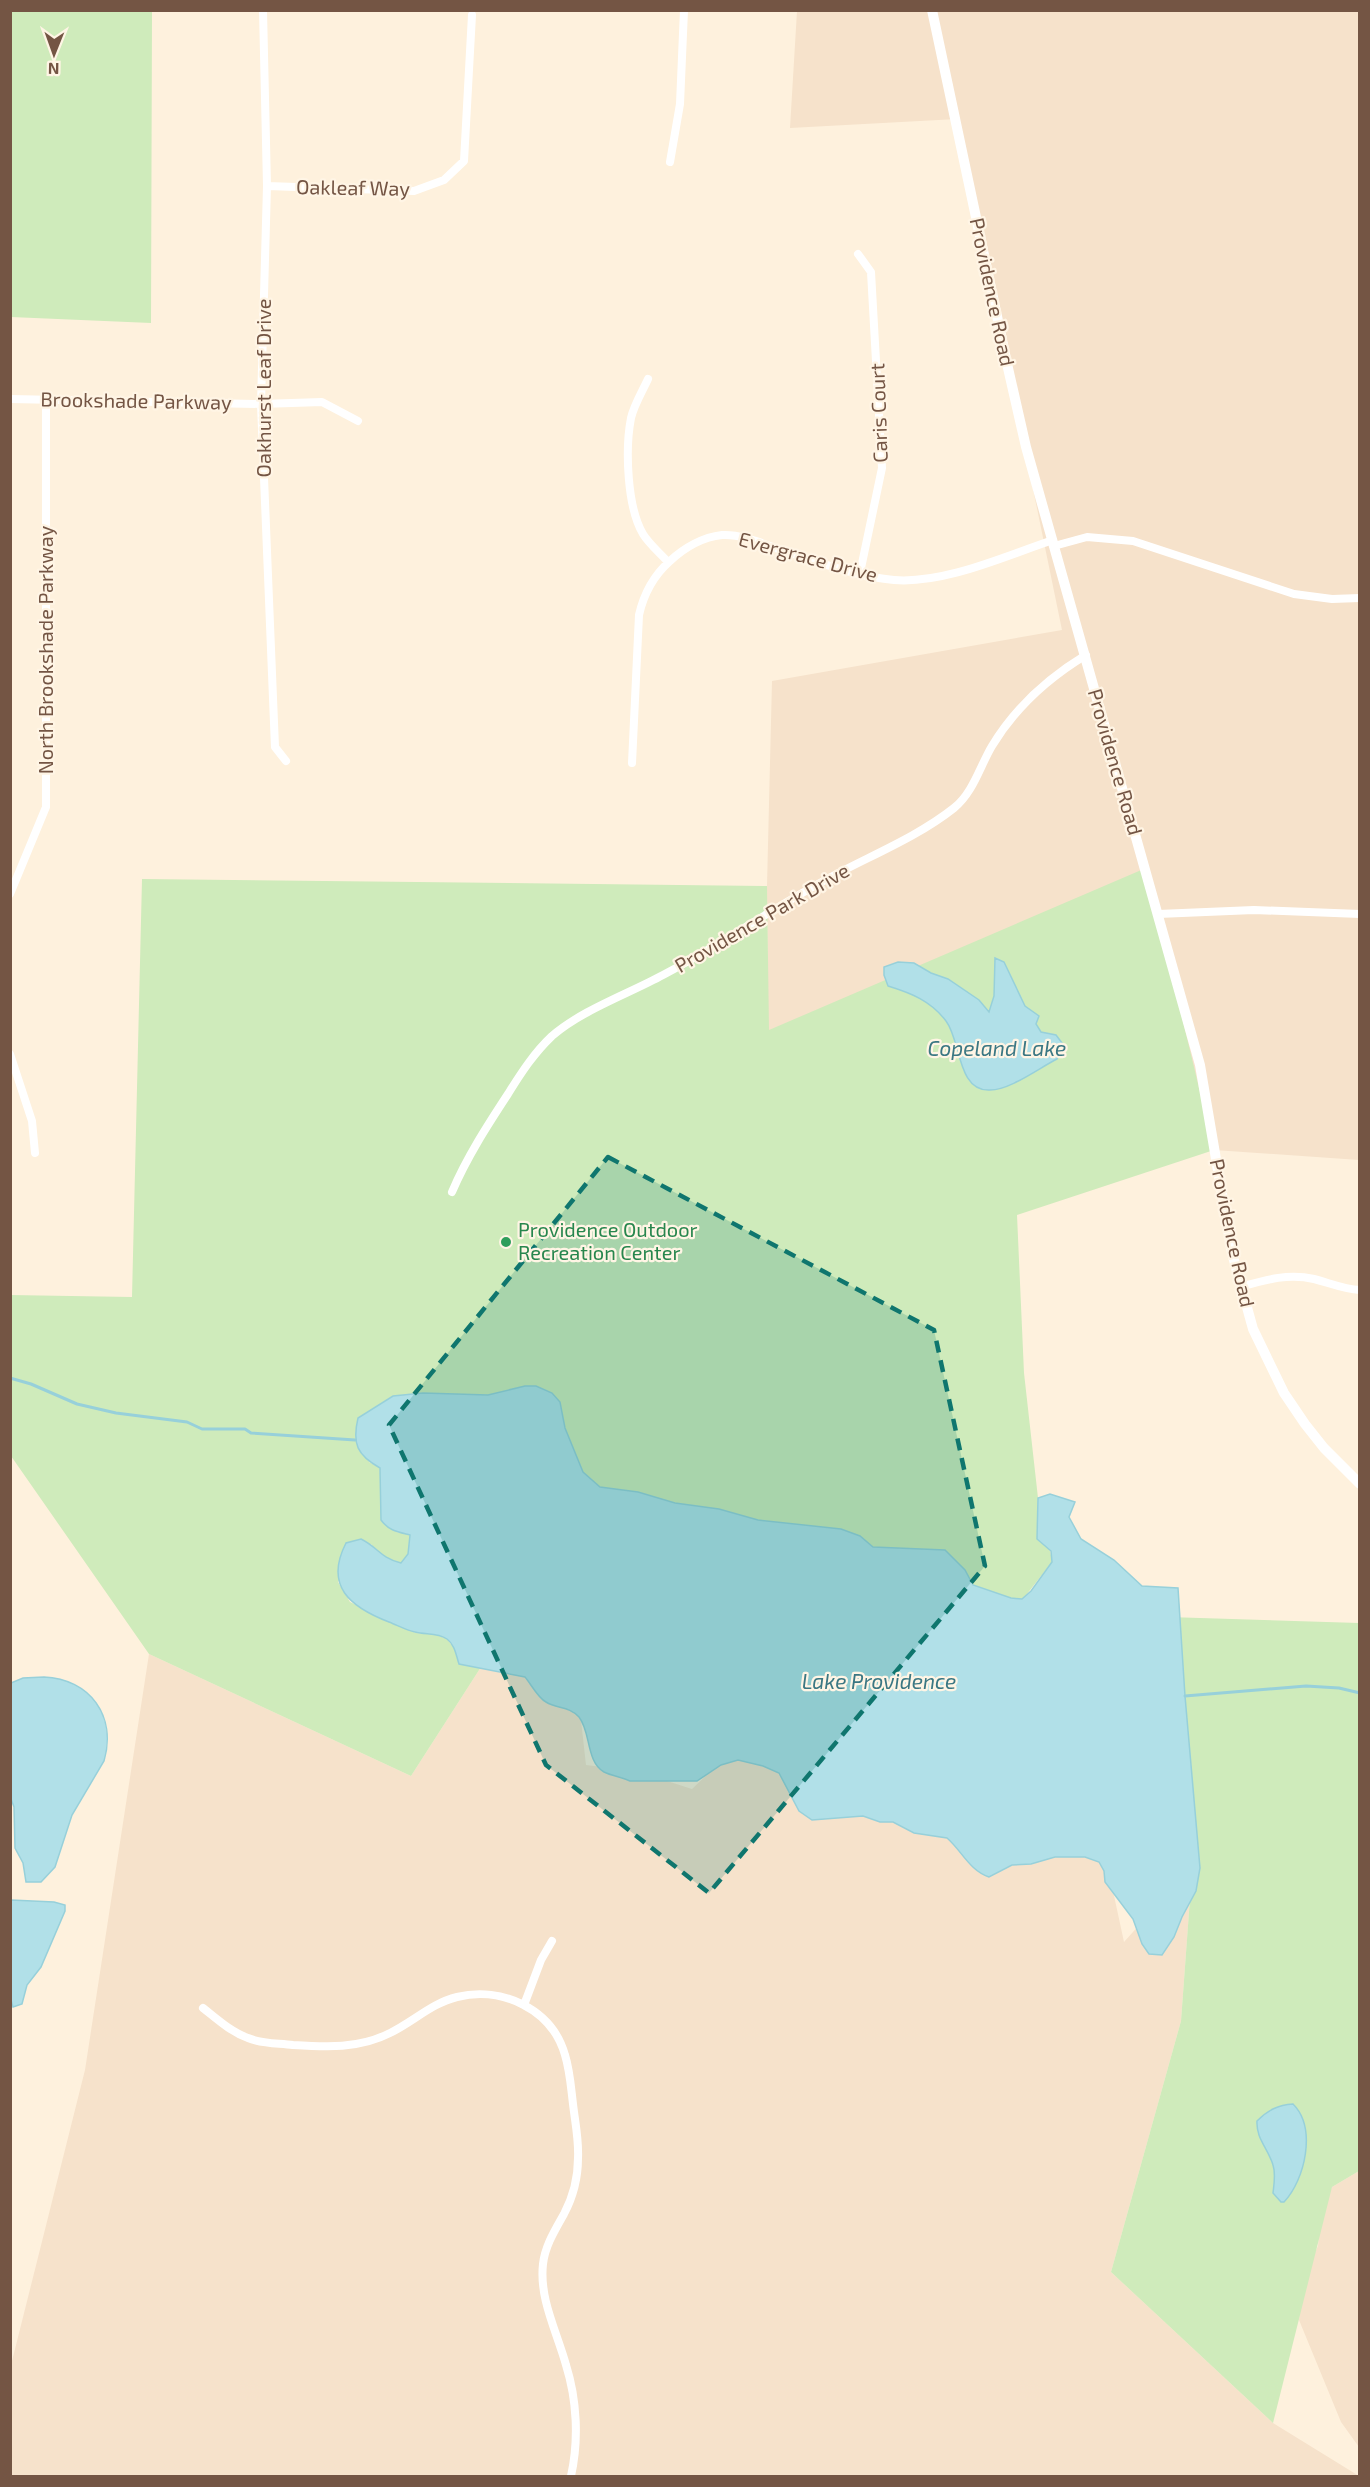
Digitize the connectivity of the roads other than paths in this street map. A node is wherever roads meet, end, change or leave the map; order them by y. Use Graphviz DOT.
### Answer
graph roads {
  1 [pos="263,10"];
  2 [pos="684,10"];
  3 [pos="932,10"];
  4 [pos="472,15"];
  5 [pos="670,162"];
  6 [pos="267,186"];
  7 [pos="858,254"];
  8 [pos="648,379"];
  9 [pos="10,399"];
  10 [pos="46,399"];
  11 [pos="261,404"];
  12 [pos="358,421"];
  13 [pos="1054,543"];
  14 [pos="668,562"];
  15 [pos="860,573"];
  16 [pos="1359,598"];
  17 [pos="1086,655"];
  18 [pos="286,761"];
  19 [pos="632,764"];
  20 [pos="11,893"];
  21 [pos="1158,914"];
  22 [pos="1359,914"];
  23 [pos="10,1054"];
  24 [pos="36,1153"];
  25 [pos="452,1192"];
  26 [pos="1240,1287"];
  27 [pos="1359,1290"];
  28 [pos="1359,1484"];
  29 [pos="552,1941"];
  30 [pos="524,2005"];
  31 [pos="203,2008"];
  32 [pos="571,2476"];
  1 -- 6 [label="street, Oakhurst Leaf Drive"];
  2 -- 5 [label="street"];
  3 -- 13 [label="street, Providence Road"];
  4 -- 6 [label="street, Oakleaf Way"];
  6 -- 11 [label="street, Oakhurst Leaf Drive"];
  7 -- 15 [label="street, Caris Court"];
  8 -- 14 [label="street"];
  9 -- 10 [label="street, Brookshade Parkway"];
  10 -- 11 [label="street, Brookshade Parkway"];
  10 -- 20 [label="street, North Brookshade Parkway"];
  11 -- 12 [label="street, Brookshade Parkway"];
  11 -- 18 [label="street, Oakhurst Leaf Drive"];
  13 -- 15 [label="street, Evergrace Drive"];
  13 -- 16 [label="street, Evergrace Drive"];
  13 -- 17 [label="street, Providence Road"];
  14 -- 15 [label="street, Evergrace Drive"];
  14 -- 19 [label="street, Evergrace Drive"];
  17 -- 21 [label="street, Providence Road"];
  17 -- 25 [label="street, Providence Park Drive"];
  21 -- 22 [label="street"];
  21 -- 26 [label="street, Providence Road"];
  23 -- 24 [label="street"];
  26 -- 27 [label="street"];
  26 -- 28 [label="street, Providence Road"];
  29 -- 30 [label="street"];
  30 -- 31 [label="street"];
  30 -- 32 [label="street"];
}
